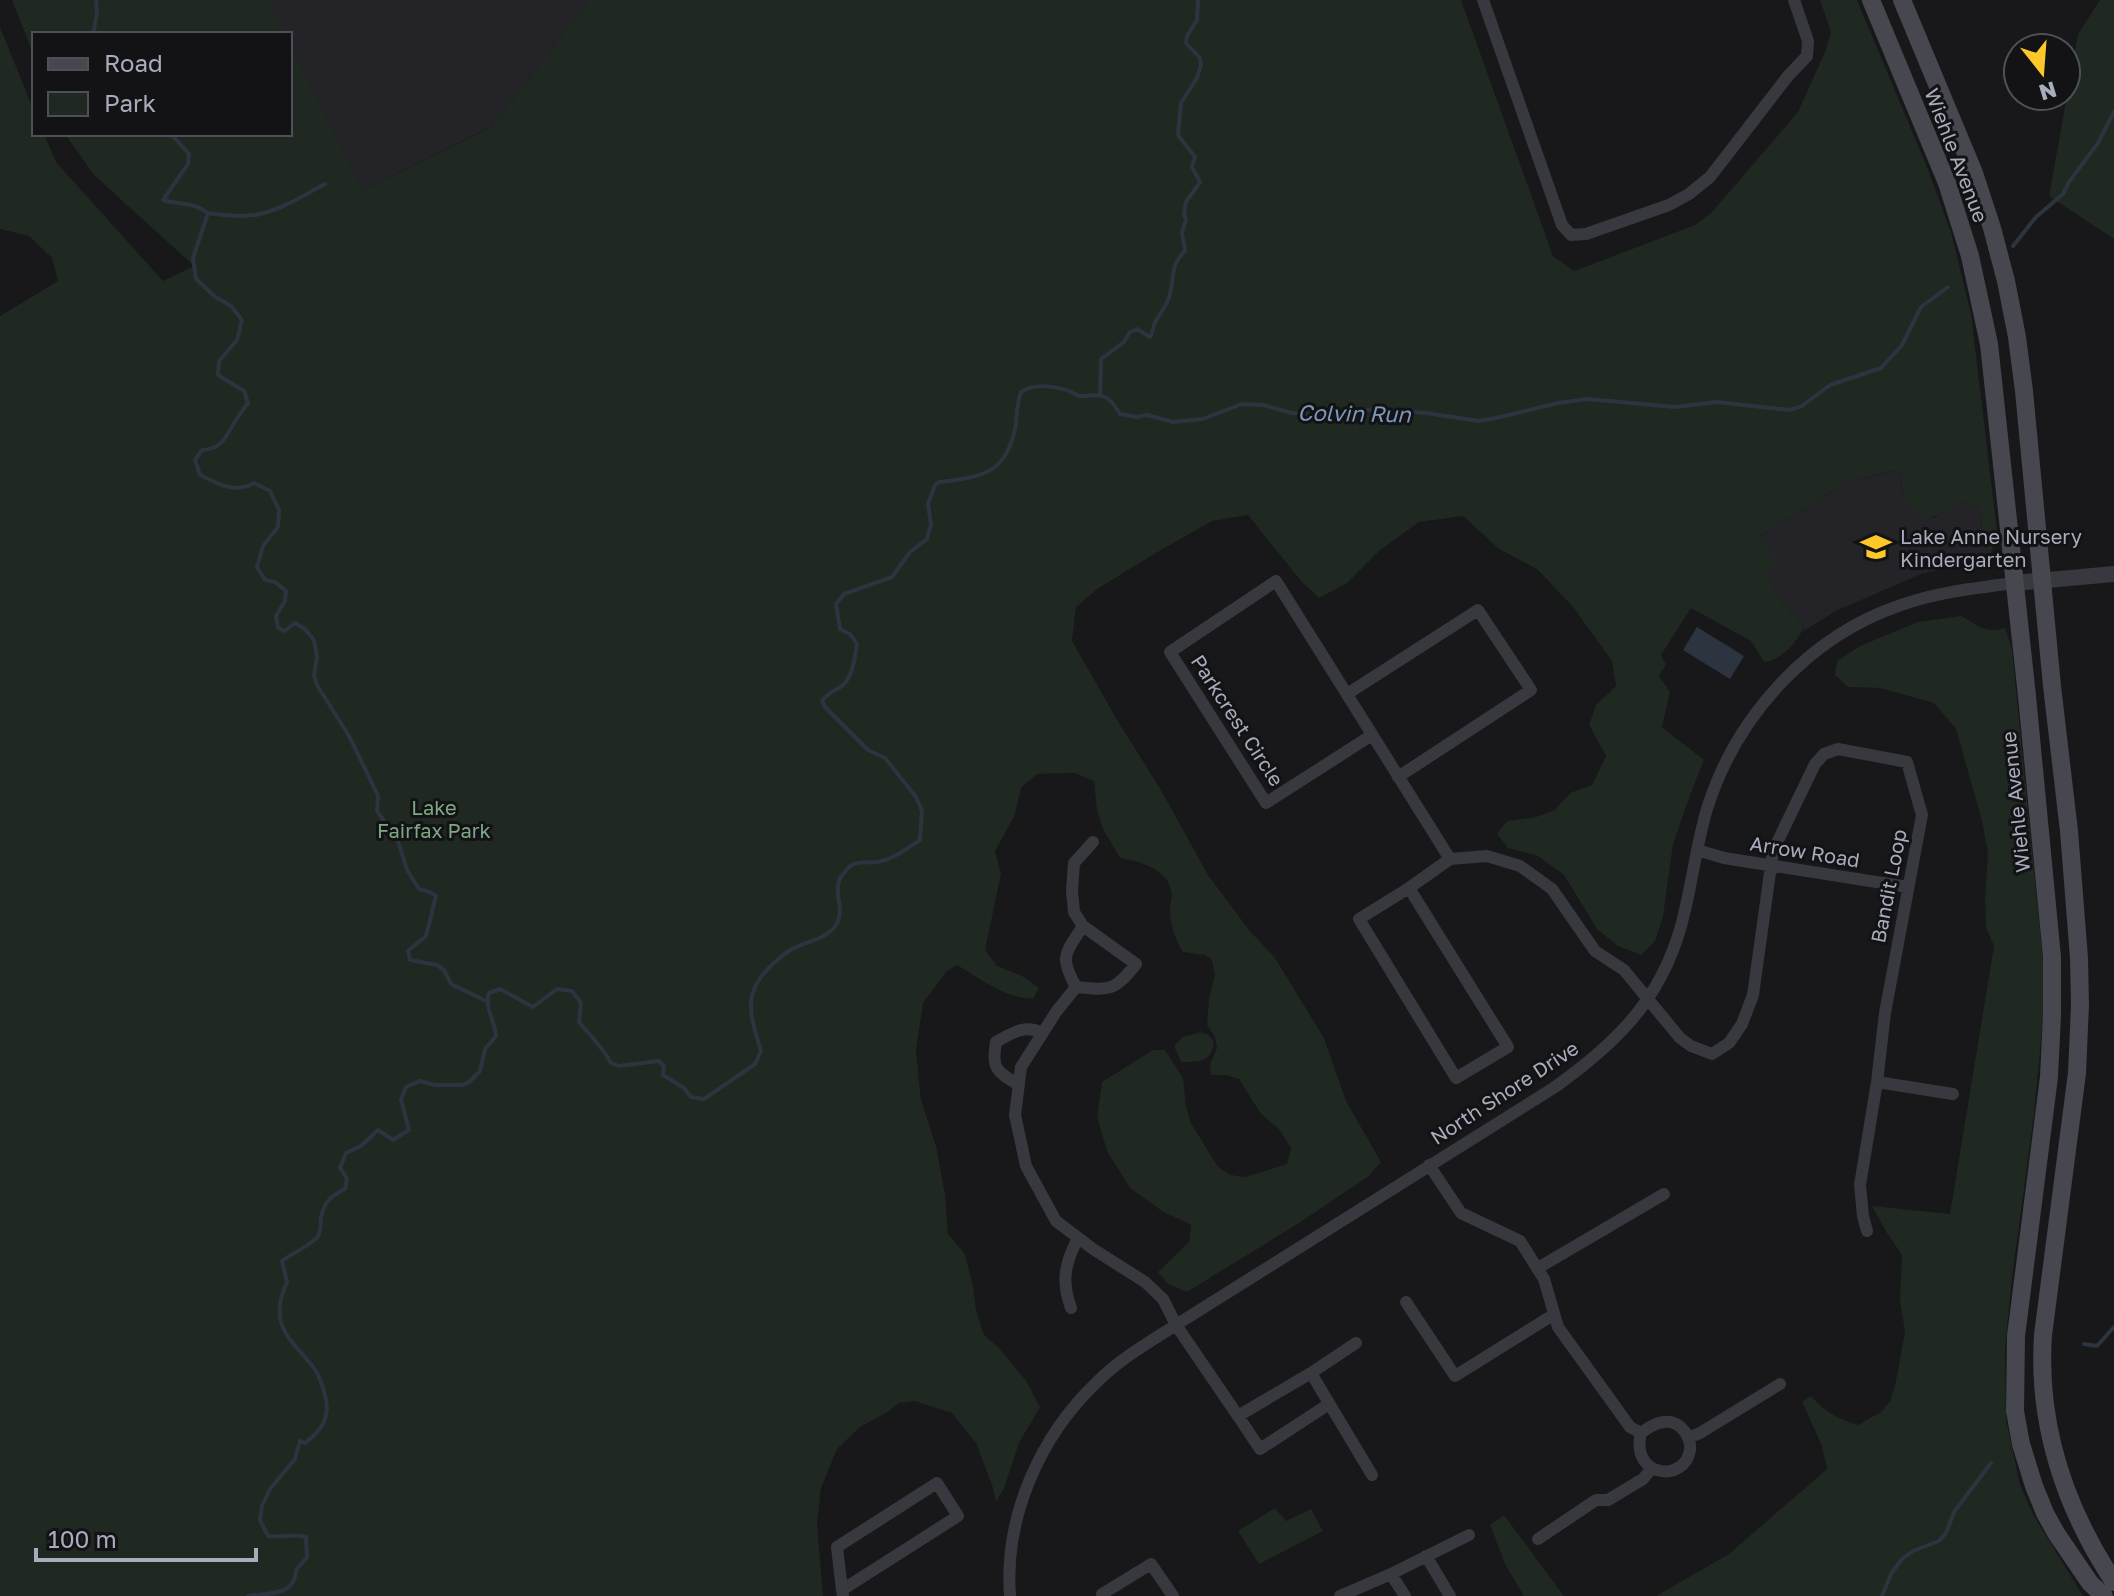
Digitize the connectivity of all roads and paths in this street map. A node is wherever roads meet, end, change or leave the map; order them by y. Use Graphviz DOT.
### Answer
graph roads {
  1 [pos="1483,0"];
  2 [pos="1794,0"];
  3 [pos="1871,0"];
  4 [pos="1902,0"];
  5 [pos="2114,574"];
  6 [pos="2043,580"];
  7 [pos="2015,583"];
  8 [pos="1347,694"];
  9 [pos="1372,735"];
  10 [pos="1398,777"];
  11 [pos="1093,842"];
  12 [pos="1697,850"];
  13 [pos="1450,859"];
  14 [pos="1771,866"];
  15 [pos="1908,887"];
  16 [pos="1409,888"];
  17 [pos="1083,926"];
  18 [pos="1076,987"];
  19 [pos="1648,999"];
  20 [pos="1042,1033"];
  21 [pos="1877,1082"];
  22 [pos="1019,1085"];
  23 [pos="1953,1094"];
  24 [pos="1429,1165"];
  25 [pos="1664,1194"];
  26 [pos="1867,1231"];
  27 [pos="1078,1238"];
  28 [pos="1538,1268"];
  29 [pos="1406,1302"];
  30 [pos="1071,1308"];
  31 [pos="1553,1315"];
  32 [pos="1176,1325"];
  33 [pos="1356,1343"];
  34 [pos="1311,1373"];
  35 [pos="1780,1384"];
  36 [pos="1329,1404"];
  37 [pos="1238,1416"];
  38 [pos="1641,1433"];
  39 [pos="1688,1438"];
  40 [pos="1652,1468"];
  41 [pos="1372,1475"];
  42 [pos="1469,1535"];
  43 [pos="1538,1539"];
  44 [pos="1426,1556"];
  45 [pos="1391,1574"];
  46 [pos="2114,1582"];
  47 [pos="843,1593"];
  48 [pos="1010,1596"];
  49 [pos="1104,1596"];
  50 [pos="1173,1596"];
  51 [pos="1340,1596"];
  52 [pos="1405,1596"];
  53 [pos="1450,1596"];
  54 [pos="2104,1596"];
  1 -- 2 [label="street"];
  3 -- 7 [label="main road, Wiehle Avenue"];
  4 -- 6 [label="main road, Wiehle Avenue"];
  5 -- 6 [label="street, North Shore Drive"];
  6 -- 7 [label="street, North Shore Drive"];
  6 -- 46 [label="main road, Wiehle Avenue"];
  7 -- 12 [label="street, North Shore Drive"];
  7 -- 54 [label="main road, Wiehle Avenue"];
  8 -- 9 [label="street, Parkcrest Circle"];
  8 -- 9 [label="street, Parkcrest Circle"];
  8 -- 10 [label="street"];
  9 -- 10 [label="street, Parkcrest Circle"];
  10 -- 13 [label="street, Parkcrest Circle"];
  11 -- 17 [label="street"];
  12 -- 14 [label="street, Arrow Road"];
  12 -- 19 [label="street, North Shore Drive"];
  13 -- 16 [label="street"];
  13 -- 19 [label="street"];
  14 -- 15 [label="street, Arrow Road"];
  14 -- 15 [label="street, Bandit Loop"];
  14 -- 19 [label="street, Bandit Loop"];
  15 -- 21 [label="street, Bandit Loop"];
  16 -- 16 [label="street"];
  17 -- 18 [label="street"];
  17 -- 18 [label="street"];
  18 -- 20 [label="street"];
  19 -- 24 [label="street, North Shore Drive"];
  20 -- 22 [label="street"];
  20 -- 22 [label="street"];
  21 -- 23 [label="street"];
  21 -- 26 [label="street, Bandit Loop"];
  22 -- 27 [label="street"];
  24 -- 28 [label="street"];
  24 -- 32 [label="street, North Shore Drive"];
  25 -- 28 [label="street"];
  27 -- 30 [label="street"];
  27 -- 32 [label="street"];
  28 -- 31 [label="street"];
  29 -- 31 [label="street"];
  31 -- 38 [label="street"];
  32 -- 37 [label="street"];
  32 -- 48 [label="street, North Shore Drive"];
  33 -- 34 [label="street"];
  34 -- 36 [label="street"];
  34 -- 37 [label="street"];
  35 -- 39 [label="street"];
  36 -- 37 [label="street"];
  36 -- 41 [label="street"];
  38 -- 39 [label="street"];
  38 -- 40 [label="street"];
  39 -- 40 [label="street"];
  40 -- 43 [label="street"];
  42 -- 44 [label="street"];
  44 -- 45 [label="street"];
  44 -- 53 [label="street"];
  45 -- 51 [label="street"];
  45 -- 52 [label="street"];
  47 -- 47 [label="street"];
  49 -- 50 [label="street"];
}
